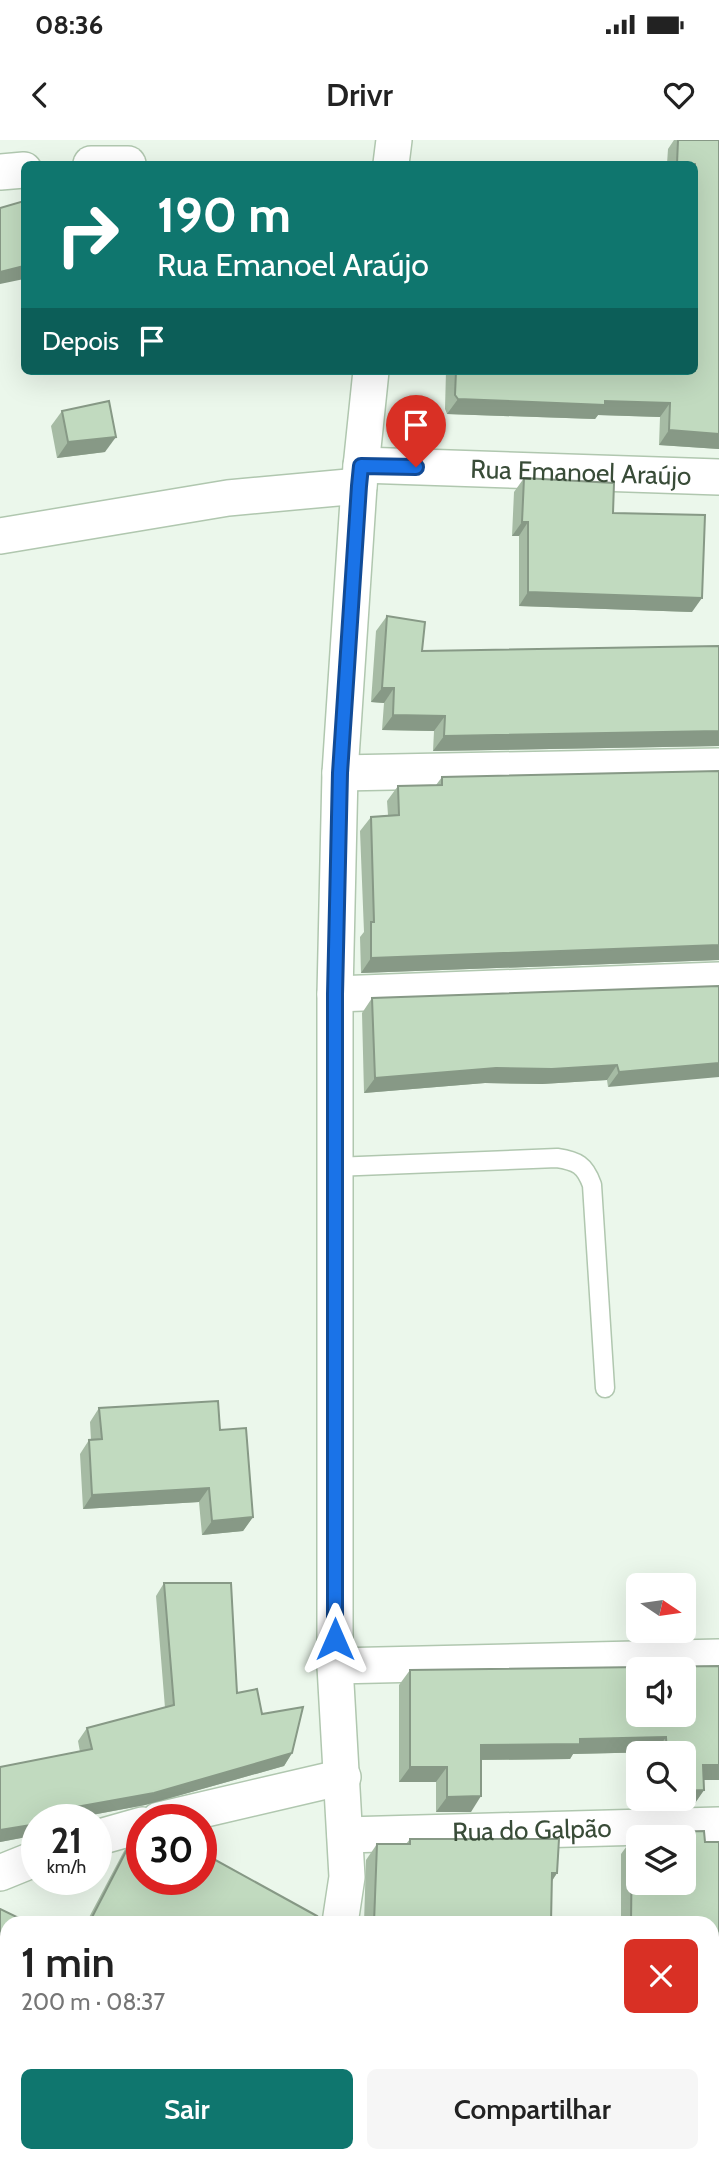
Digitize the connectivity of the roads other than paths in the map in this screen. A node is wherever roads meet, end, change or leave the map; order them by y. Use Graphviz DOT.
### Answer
graph roads {
  1 [pos="394,140"];
  2 [pos="391,161"];
  3 [pos="21,170"];
  4 [pos="0,172"];
  5 [pos="371,375"];
  6 [pos="360,476"];
  7 [pos="719,477"];
  8 [pos="0,536"];
  9 [pos="719,766"];
  10 [pos="340,773"];
  11 [pos="719,980"];
  12 [pos="335,994"];
  13 [pos="334,1167"];
  14 [pos="605,1388"];
  15 [pos="719,1657"];
  16 [pos="335,1666"];
  17 [pos="343,1777"];
  18 [pos="217,1806"];
  19 [pos="719,1825"];
  20 [pos="345,1835"];
  21 [pos="21,1864"];
  22 [pos="0,1873"];
  23 [pos="341,1916"];
  1 -- 2 [label="street"];
  3 -- 4 [label="street"];
  5 -- 6 [label="street"];
  6 -- 7 [label="street, Rua Emanoel Araújo"];
  6 -- 8 [label="street, Rua Emanoel Araújo"];
  6 -- 10 [label="street"];
  9 -- 10 [label="street"];
  10 -- 12 [label="street"];
  11 -- 12 [label="street"];
  12 -- 13 [label="street"];
  13 -- 14 [label="lane"];
  13 -- 16 [label="street"];
  15 -- 16 [label="street"];
  16 -- 17 [label="street"];
  17 -- 18 [label="street"];
  17 -- 20 [label="street"];
  19 -- 20 [label="street, Rua do Galpão"];
  20 -- 23 [label="street"];
  21 -- 22 [label="street"];
}
